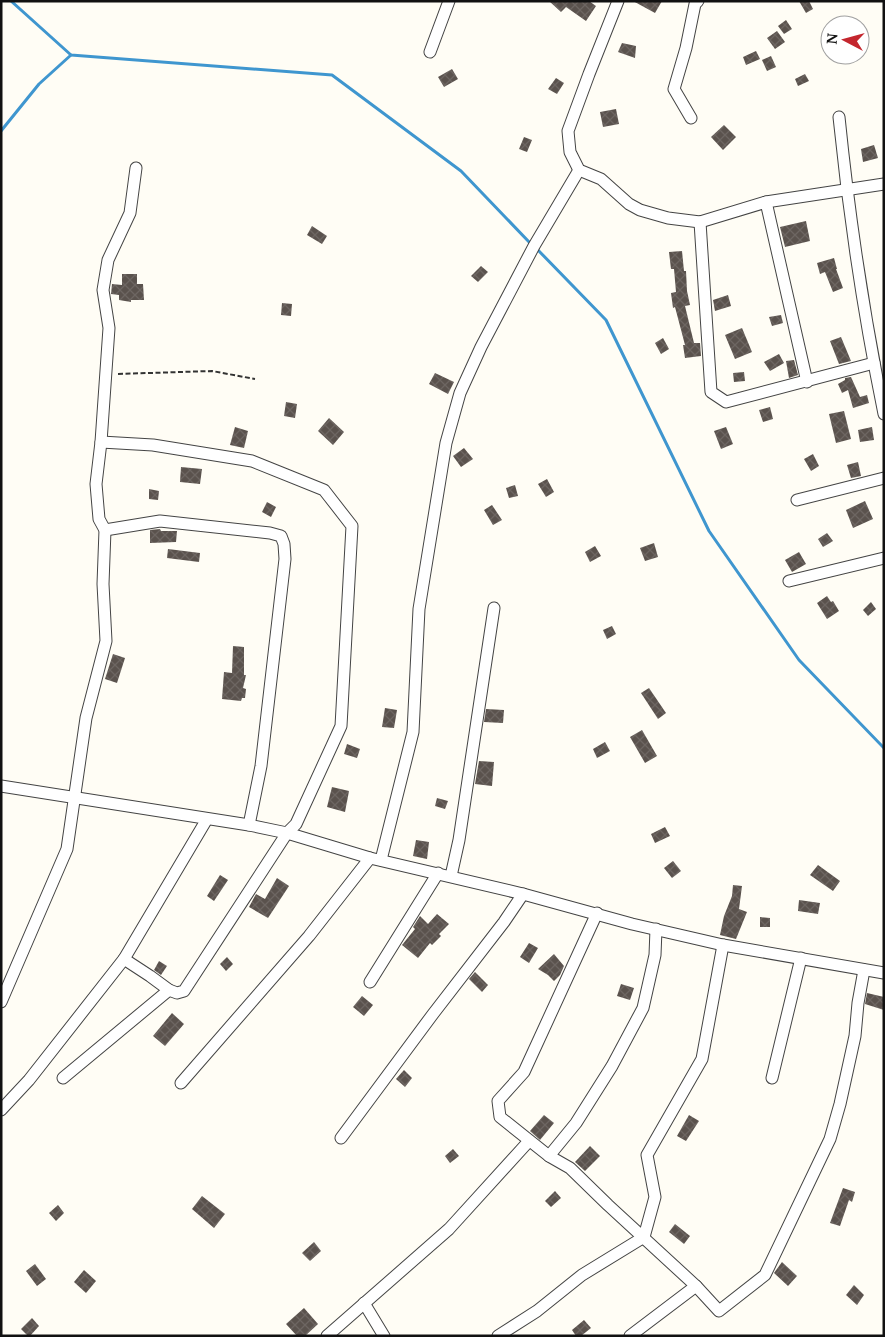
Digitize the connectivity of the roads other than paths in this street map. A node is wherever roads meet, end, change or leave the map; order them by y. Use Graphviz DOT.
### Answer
graph roads {
  1 [pos="449,1"];
  2 [pos="618,1"];
  3 [pos="698,1"];
  4 [pos="430,52"];
  5 [pos="839,117"];
  6 [pos="691,118"];
  7 [pos="136,168"];
  8 [pos="580,170"];
  9 [pos="884,184"];
  10 [pos="846,191"];
  11 [pos="766,202"];
  12 [pos="700,222"];
  13 [pos="874,363"];
  14 [pos="807,382"];
  15 [pos="884,414"];
  16 [pos="101,442"];
  17 [pos="884,478"];
  18 [pos="798,500"];
  19 [pos="105,530"];
  20 [pos="884,558"];
  21 [pos="789,581"];
  22 [pos="494,608"];
  23 [pos="2,788"];
  24 [pos="74,797"];
  25 [pos="208,819"];
  26 [pos="250,825"];
  27 [pos="287,833"];
  28 [pos="375,859"];
  29 [pos="438,873"];
  30 [pos="451,876"];
  31 [pos="523,894"];
  32 [pos="597,913"];
  33 [pos="656,929"];
  34 [pos="723,945"];
  35 [pos="801,958"];
  36 [pos="124,959"];
  37 [pos="864,970"];
  38 [pos="884,973"];
  39 [pos="370,982"];
  40 [pos="169,990"];
  41 [pos="1,1002"];
  42 [pos="63,1078"];
  43 [pos="772,1078"];
  44 [pos="181,1083"];
  45 [pos="1,1110"];
  46 [pos="342,1138"];
  47 [pos="529,1141"];
  48 [pos="549,1156"];
  49 [pos="644,1237"];
  50 [pos="696,1286"];
  51 [pos="364,1303"];
  52 [pos="327,1336"];
  53 [pos="384,1336"];
  54 [pos="498,1336"];
  55 [pos="630,1336"];
  1 -- 4 [label="street"];
  2 -- 8 [label="street"];
  3 -- 6 [label="street"];
  5 -- 10 [label="street"];
  7 -- 16 [label="street"];
  8 -- 12 [label="street"];
  8 -- 28 [label="street"];
  9 -- 10 [label="street"];
  10 -- 11 [label="street"];
  10 -- 13 [label="street"];
  11 -- 12 [label="street"];
  11 -- 14 [label="street"];
  12 -- 14 [label="street"];
  13 -- 14 [label="street"];
  13 -- 15 [label="street"];
  16 -- 19 [label="street"];
  16 -- 27 [label="street"];
  17 -- 18 [label="street"];
  19 -- 24 [label="street"];
  19 -- 26 [label="street"];
  20 -- 21 [label="street"];
  22 -- 30 [label="street"];
  23 -- 24 [label="street"];
  24 -- 25 [label="street"];
  24 -- 41 [label="street"];
  25 -- 26 [label="street"];
  25 -- 36 [label="street"];
  26 -- 27 [label="street"];
  27 -- 28 [label="street"];
  27 -- 40 [label="street"];
  28 -- 29 [label="street"];
  28 -- 44 [label="street"];
  29 -- 30 [label="street"];
  29 -- 39 [label="street"];
  30 -- 31 [label="street"];
  31 -- 32 [label="street"];
  31 -- 46 [label="street"];
  32 -- 33 [label="street"];
  32 -- 47 [label="street"];
  33 -- 34 [label="street"];
  33 -- 48 [label="street"];
  34 -- 35 [label="street"];
  34 -- 49 [label="street"];
  35 -- 37 [label="street"];
  35 -- 43 [label="street"];
  36 -- 40 [label="street"];
  36 -- 45 [label="street"];
  37 -- 38 [label="street"];
  37 -- 50 [label="street"];
  40 -- 42 [label="street"];
  47 -- 48 [label="street"];
  47 -- 51 [label="street"];
  48 -- 49 [label="street"];
  49 -- 50 [label="street"];
  49 -- 54 [label="street"];
  50 -- 55 [label="street"];
  51 -- 52 [label="street"];
  51 -- 53 [label="street"];
}
